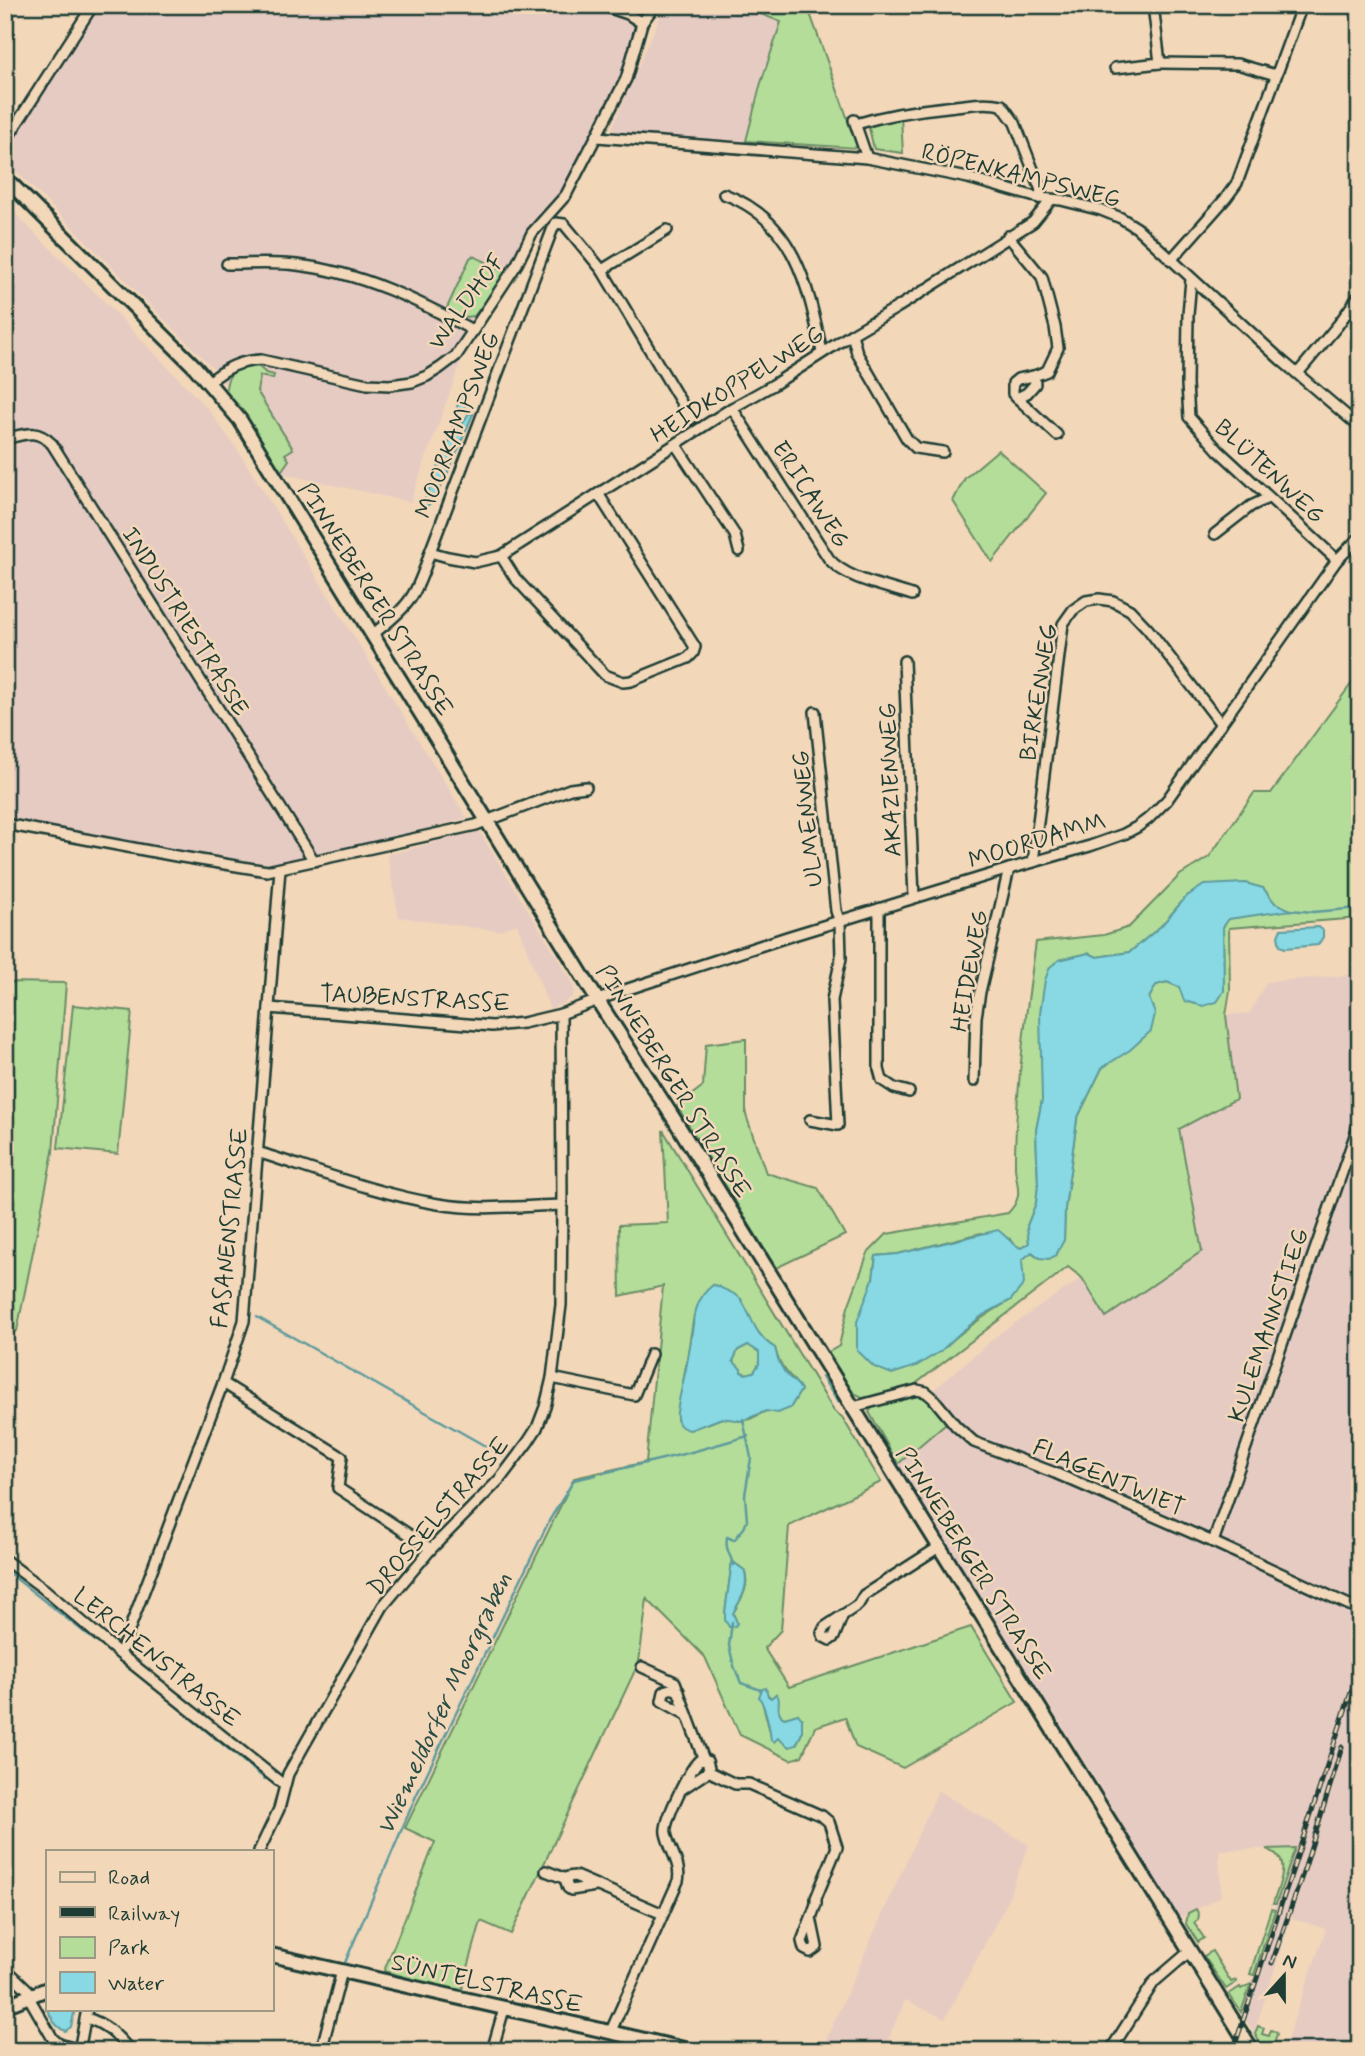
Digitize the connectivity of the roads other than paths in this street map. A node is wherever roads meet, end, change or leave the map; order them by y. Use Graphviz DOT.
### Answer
graph roads {
  1 [pos="93,5"];
  2 [pos="601,5"];
  3 [pos="654,5"];
  4 [pos="1153,5"];
  5 [pos="1302,5"];
  6 [pos="642,23"];
  7 [pos="1160,63"];
  8 [pos="1115,68"];
  9 [pos="1276,75"];
  10 [pos="597,137"];
  11 [pos="5,142"];
  12 [pos="867,158"];
  13 [pos="5,178"];
  14 [pos="724,194"];
  15 [pos="1039,198"];
  16 [pos="1051,200"];
  17 [pos="667,230"];
  18 [pos="1008,236"];
  19 [pos="1171,260"];
  20 [pos="227,264"];
  21 [pos="602,270"];
  22 [pos="1191,279"];
  23 [pos="1360,294"];
  24 [pos="474,331"];
  25 [pos="852,334"];
  26 [pos="822,352"];
  27 [pos="1298,373"];
  28 [pos="1034,376"];
  29 [pos="209,382"];
  30 [pos="1017,398"];
  31 [pos="732,408"];
  32 [pos="691,419"];
  33 [pos="1360,427"];
  34 [pos="1057,435"];
  35 [pos="5,439"];
  36 [pos="676,445"];
  37 [pos="943,452"];
  38 [pos="599,495"];
  39 [pos="1268,498"];
  40 [pos="1215,534"];
  41 [pos="1360,537"];
  42 [pos="738,551"];
  43 [pos="430,552"];
  44 [pos="501,556"];
  45 [pos="1337,560"];
  46 [pos="912,595"];
  47 [pos="373,634"];
  48 [pos="904,662"];
  49 [pos="815,712"];
  50 [pos="1221,724"];
  51 [pos="586,787"];
  52 [pos="487,821"];
  53 [pos="5,824"];
  54 [pos="314,861"];
  55 [pos="1033,862"];
  56 [pos="280,869"];
  57 [pos="1009,869"];
  58 [pos="914,897"];
  59 [pos="879,909"];
  60 [pos="840,922"];
  61 [pos="598,1002"];
  62 [pos="269,1008"];
  63 [pos="561,1014"];
  64 [pos="974,1081"];
  65 [pos="909,1092"];
  66 [pos="810,1120"];
  67 [pos="1360,1121"];
  68 [pos="257,1152"];
  69 [pos="562,1206"];
  70 [pos="651,1354"];
  71 [pos="552,1378"];
  72 [pos="223,1383"];
  73 [pos="854,1410"];
  74 [pos="1213,1542"];
  75 [pos="939,1547"];
  76 [pos="431,1549"];
  77 [pos="5,1560"];
  78 [pos="1360,1610"];
  79 [pos="842,1617"];
  80 [pos="120,1654"];
  81 [pos="642,1667"];
  82 [pos="679,1691"];
  83 [pos="688,1716"];
  84 [pos="704,1760"];
  85 [pos="708,1771"];
  86 [pos="284,1785"];
  87 [pos="682,1789"];
  88 [pos="259,1850"];
  89 [pos="546,1871"];
  90 [pos="663,1914"];
  91 [pos="811,1918"];
  92 [pos="1190,1951"];
  93 [pos="273,1955"];
  94 [pos="5,1968"];
  95 [pos="342,1971"];
  96 [pos="46,1989"];
  97 [pos="31,1996"];
  98 [pos="5,2006"];
  99 [pos="504,2009"];
  100 [pos="87,2013"];
  101 [pos="610,2033"];
  102 [pos="666,2048"];
  103 [pos="79,2050"];
  104 [pos="130,2051"];
  105 [pos="321,2051"];
  106 [pos="492,2051"];
  107 [pos="693,2051"];
  108 [pos="1110,2051"];
  109 [pos="1252,2051"];
  1 -- 11 [label="street"];
  2 -- 6 [label="street"];
  3 -- 6 [label="street"];
  4 -- 7 [label="street"];
  5 -- 9 [label="street"];
  6 -- 10 [label="street"];
  7 -- 8 [label="street"];
  7 -- 9 [label="street"];
  9 -- 19 [label="street"];
  10 -- 12 [label="street, RÖPENKAMPSWEG"];
  10 -- 24 [label="street, WALDHOF"];
  12 -- 15 [label="street, RÖPENKAMPSWEG"];
  12 -- 15 [label="street"];
  13 -- 29 [label="main road, PINNEBERGER STRASSE"];
  14 -- 26 [label="street"];
  15 -- 16 [label="street, RÖPENKAMPSWEG"];
  16 -- 18 [label="street, HEIDKOPPELWEG"];
  16 -- 19 [label="street, RÖPENKAMPSWEG"];
  17 -- 21 [label="street"];
  18 -- 25 [label="street, HEIDKOPPELWEG"];
  18 -- 28 [label="street"];
  19 -- 22 [label="street, RÖPENKAMPSWEG"];
  20 -- 24 [label="street"];
  21 -- 32 [label="street"];
  21 -- 43 [label="street, MOORKAMPSWEG"];
  22 -- 27 [label="street, RÖPENKAMPSWEG"];
  22 -- 39 [label="street, BLÜTENWEG"];
  23 -- 27 [label="street"];
  24 -- 29 [label="street, WALDHOF"];
  25 -- 26 [label="street, HEIDKOPPELWEG"];
  25 -- 37 [label="street"];
  26 -- 31 [label="street, HEIDKOPPELWEG"];
  27 -- 33 [label="street, RÖPENKAMPSWEG"];
  28 -- 30 [label="street"];
  28 -- 30 [label="street"];
  29 -- 47 [label="main road, PINNEBERGER STRASSE"];
  30 -- 34 [label="street"];
  31 -- 36 [label="street, HEIDKOPPELWEG"];
  31 -- 46 [label="street, ERICAWEG"];
  35 -- 54 [label="street, INDUSTRIESTRASSE"];
  36 -- 38 [label="street, HEIDKOPPELWEG"];
  36 -- 42 [label="street"];
  38 -- 44 [label="street, HEIDKOPPELWEG"];
  38 -- 44 [label="street"];
  39 -- 40 [label="street"];
  39 -- 45 [label="street, BLÜTENWEG"];
  41 -- 45 [label="street, MOORDAMM"];
  43 -- 44 [label="street, HEIDKOPPELWEG"];
  43 -- 47 [label="street, MOORKAMPSWEG"];
  45 -- 50 [label="street, MOORDAMM"];
  47 -- 52 [label="main road, PINNEBERGER STRASSE"];
  48 -- 58 [label="street, AKAZIENWEG"];
  49 -- 60 [label="street, ULMENWEG"];
  50 -- 55 [label="street, MOORDAMM"];
  50 -- 55 [label="street, BIRKENWEG"];
  51 -- 52 [label="street"];
  52 -- 54 [label="street"];
  52 -- 61 [label="main road, PINNEBERGER STRASSE"];
  53 -- 56 [label="street"];
  54 -- 56 [label="street"];
  55 -- 57 [label="street, MOORDAMM"];
  56 -- 62 [label="street, FASANENSTRASSE"];
  57 -- 58 [label="street, MOORDAMM"];
  57 -- 64 [label="street, HEIDEWEG"];
  58 -- 59 [label="street, MOORDAMM"];
  59 -- 60 [label="street, MOORDAMM"];
  59 -- 65 [label="street"];
  60 -- 61 [label="street, MOORDAMM"];
  60 -- 66 [label="street, ULMENWEG"];
  61 -- 63 [label="street, TAUBENSTRASSE"];
  61 -- 73 [label="main road, PINNEBERGER STRASSE"];
  62 -- 63 [label="street, TAUBENSTRASSE"];
  62 -- 68 [label="street, FASANENSTRASSE"];
  63 -- 69 [label="street, DROSSELSTRASSE"];
  67 -- 74 [label="street, KULEMANNSTIEG"];
  68 -- 69 [label="street"];
  68 -- 72 [label="street, FASANENSTRASSE"];
  69 -- 71 [label="street, DROSSELSTRASSE"];
  70 -- 71 [label="street"];
  71 -- 76 [label="street, DROSSELSTRASSE"];
  72 -- 76 [label="street"];
  72 -- 80 [label="street, FASANENSTRASSE"];
  73 -- 74 [label="street, FLAGENTWIET"];
  73 -- 75 [label="main road, PINNEBERGER STRASSE"];
  74 -- 78 [label="street, FLAGENTWIET"];
  75 -- 79 [label="street"];
  75 -- 92 [label="main road, PINNEBERGER STRASSE"];
  76 -- 86 [label="street, DROSSELSTRASSE"];
  77 -- 80 [label="street, LERCHENSTRASSE"];
  80 -- 86 [label="street, LERCHENSTRASSE"];
  81 -- 82 [label="street"];
  82 -- 83 [label="street"];
  82 -- 83 [label="street"];
  83 -- 84 [label="street"];
  84 -- 85 [label="street"];
  84 -- 87 [label="street"];
  85 -- 87 [label="street"];
  85 -- 91 [label="street"];
  86 -- 88 [label="street, DROSSELSTRASSE"];
  87 -- 90 [label="street"];
  89 -- 90 [label="street"];
  90 -- 101 [label="street"];
  92 -- 108 [label="street"];
  92 -- 109 [label="main road, PINNEBERGER STRASSE"];
  93 -- 95 [label="main road, SÜNTELSTRASSE"];
  94 -- 97 [label="street"];
  95 -- 99 [label="main road, SÜNTELSTRASSE"];
  95 -- 105 [label="street"];
  96 -- 97 [label="main road"];
  97 -- 98 [label="main road"];
  97 -- 103 [label="street"];
  99 -- 101 [label="main road, SÜNTELSTRASSE"];
  99 -- 106 [label="street"];
  100 -- 103 [label="street"];
  100 -- 104 [label="street"];
  101 -- 102 [label="main road, SÜNTELSTRASSE"];
  102 -- 107 [label="main road, SÜNTELSTRASSE"];
}
